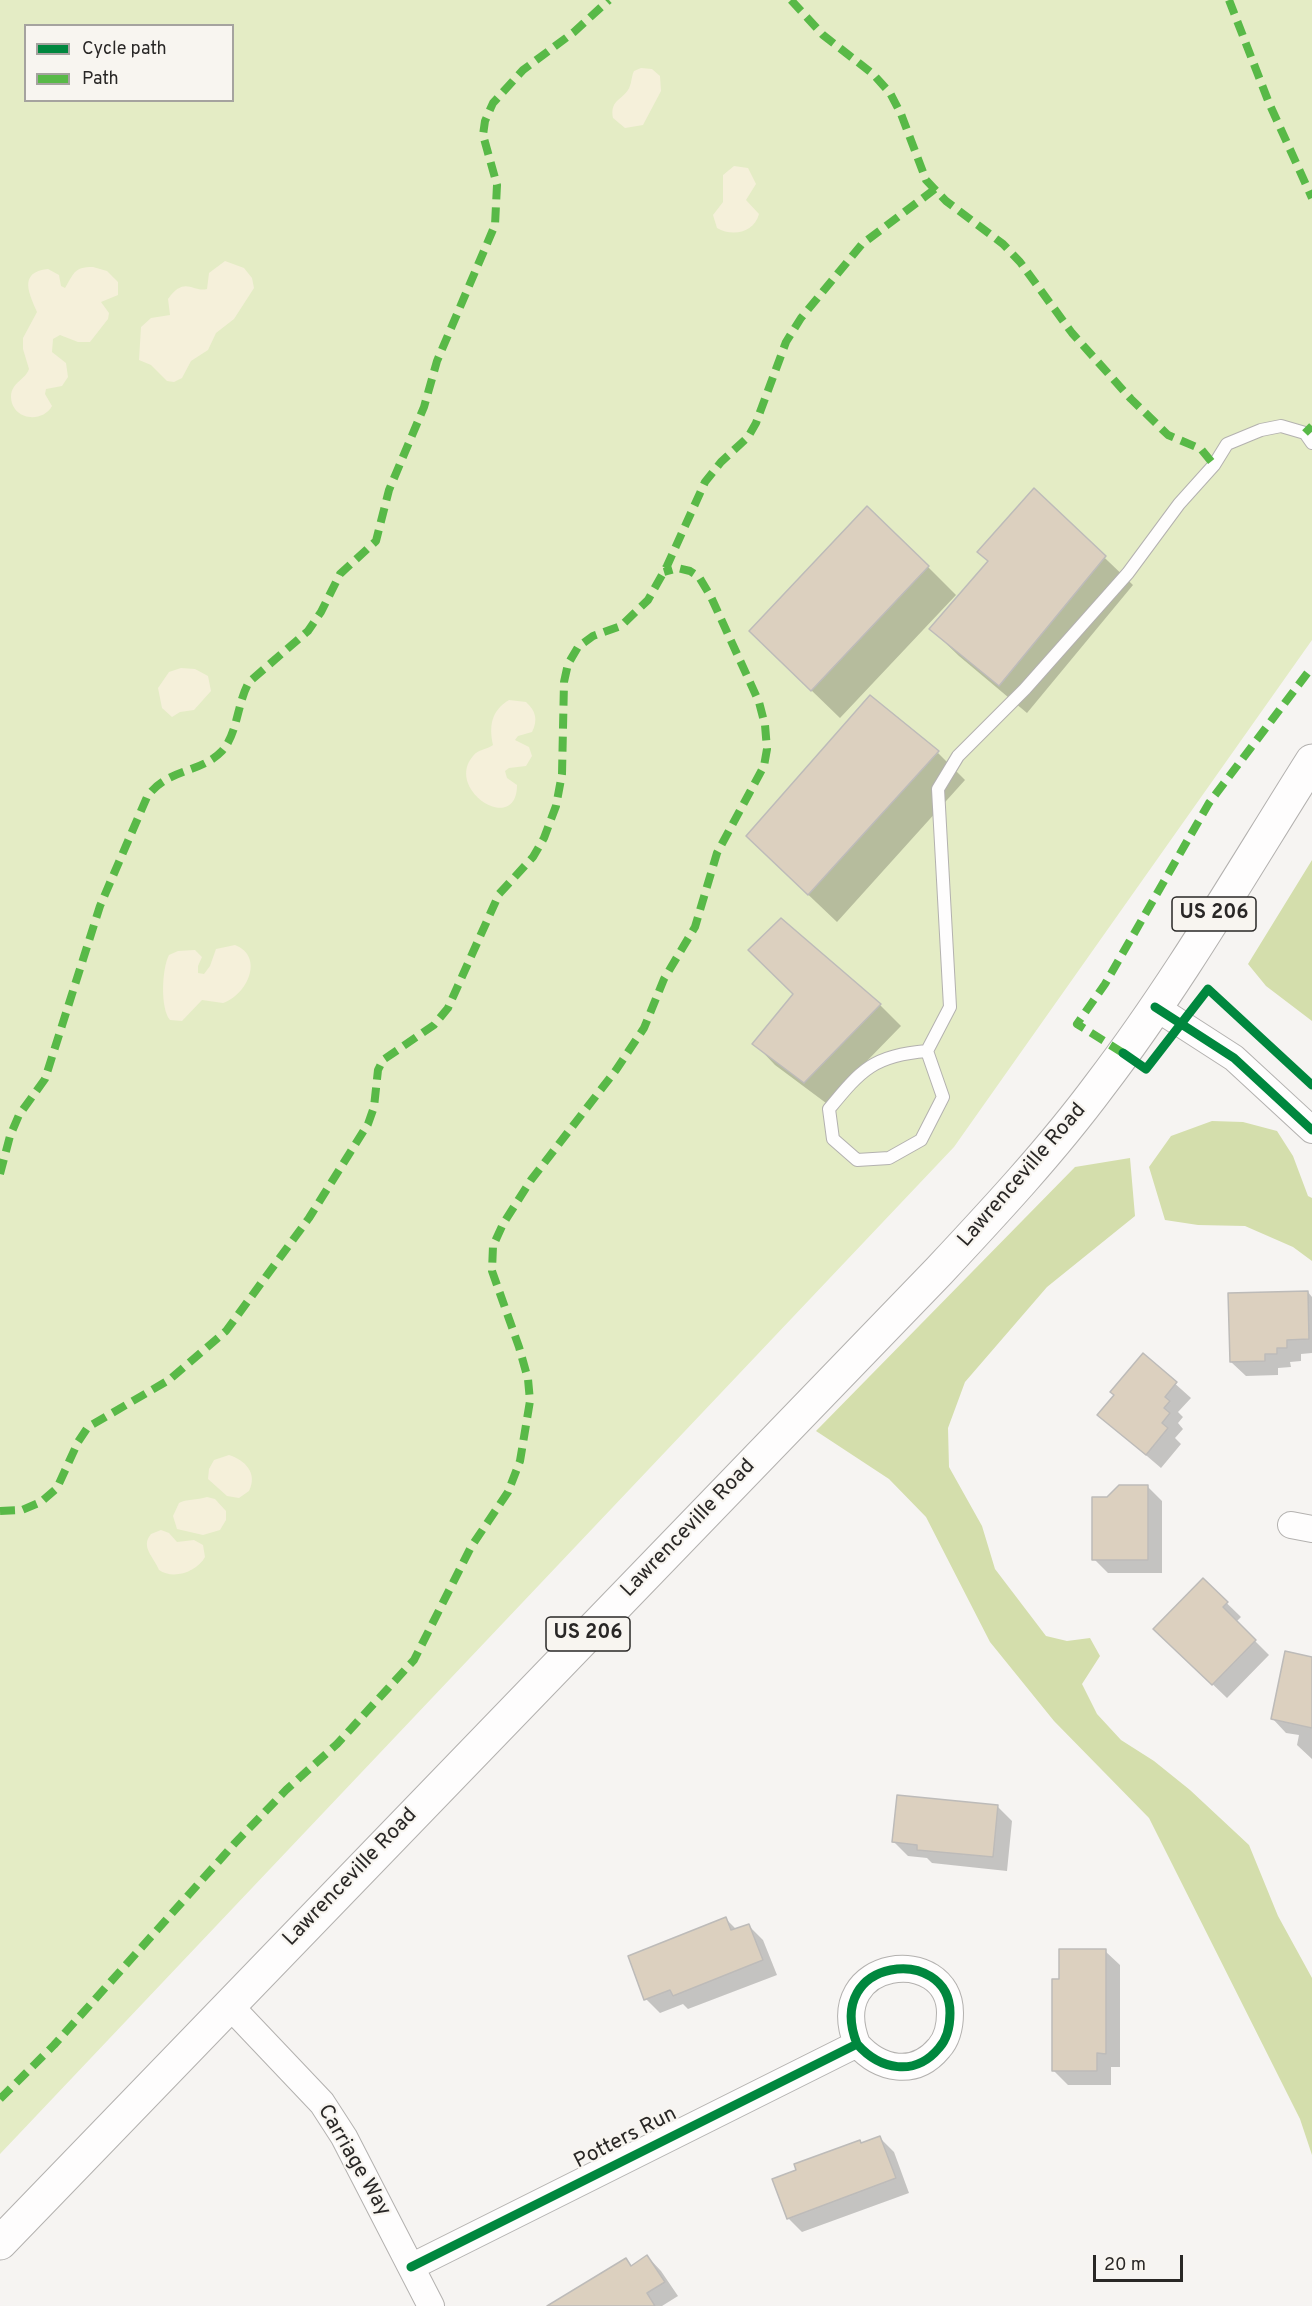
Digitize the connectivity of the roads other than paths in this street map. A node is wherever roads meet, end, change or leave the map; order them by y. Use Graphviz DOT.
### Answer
graph roads {
  1 [pos="1312,443"];
  2 [pos="1312,761"];
  3 [pos="1155,1007"];
  4 [pos="927,1051"];
  5 [pos="1312,1130"];
  6 [pos="229,2005"];
  7 [pos="857,2044"];
  8 [pos="0,2243"];
  9 [pos="411,2267"];
  10 [pos="431,2306"];
  1 -- 4 [label="lane"];
  2 -- 3 [label="highway, Lawrenceville Road / US 206"];
  3 -- 5 [label="street"];
  3 -- 6 [label="highway, Lawrenceville Road / US 206"];
  4 -- 4 [label="lane"];
  6 -- 8 [label="highway, Lawrenceville Road / US 206"];
  6 -- 9 [label="street, Carriage Way"];
  7 -- 9 [label="street, Potters Run"];
  9 -- 10 [label="street, Carriage Way"];
}
